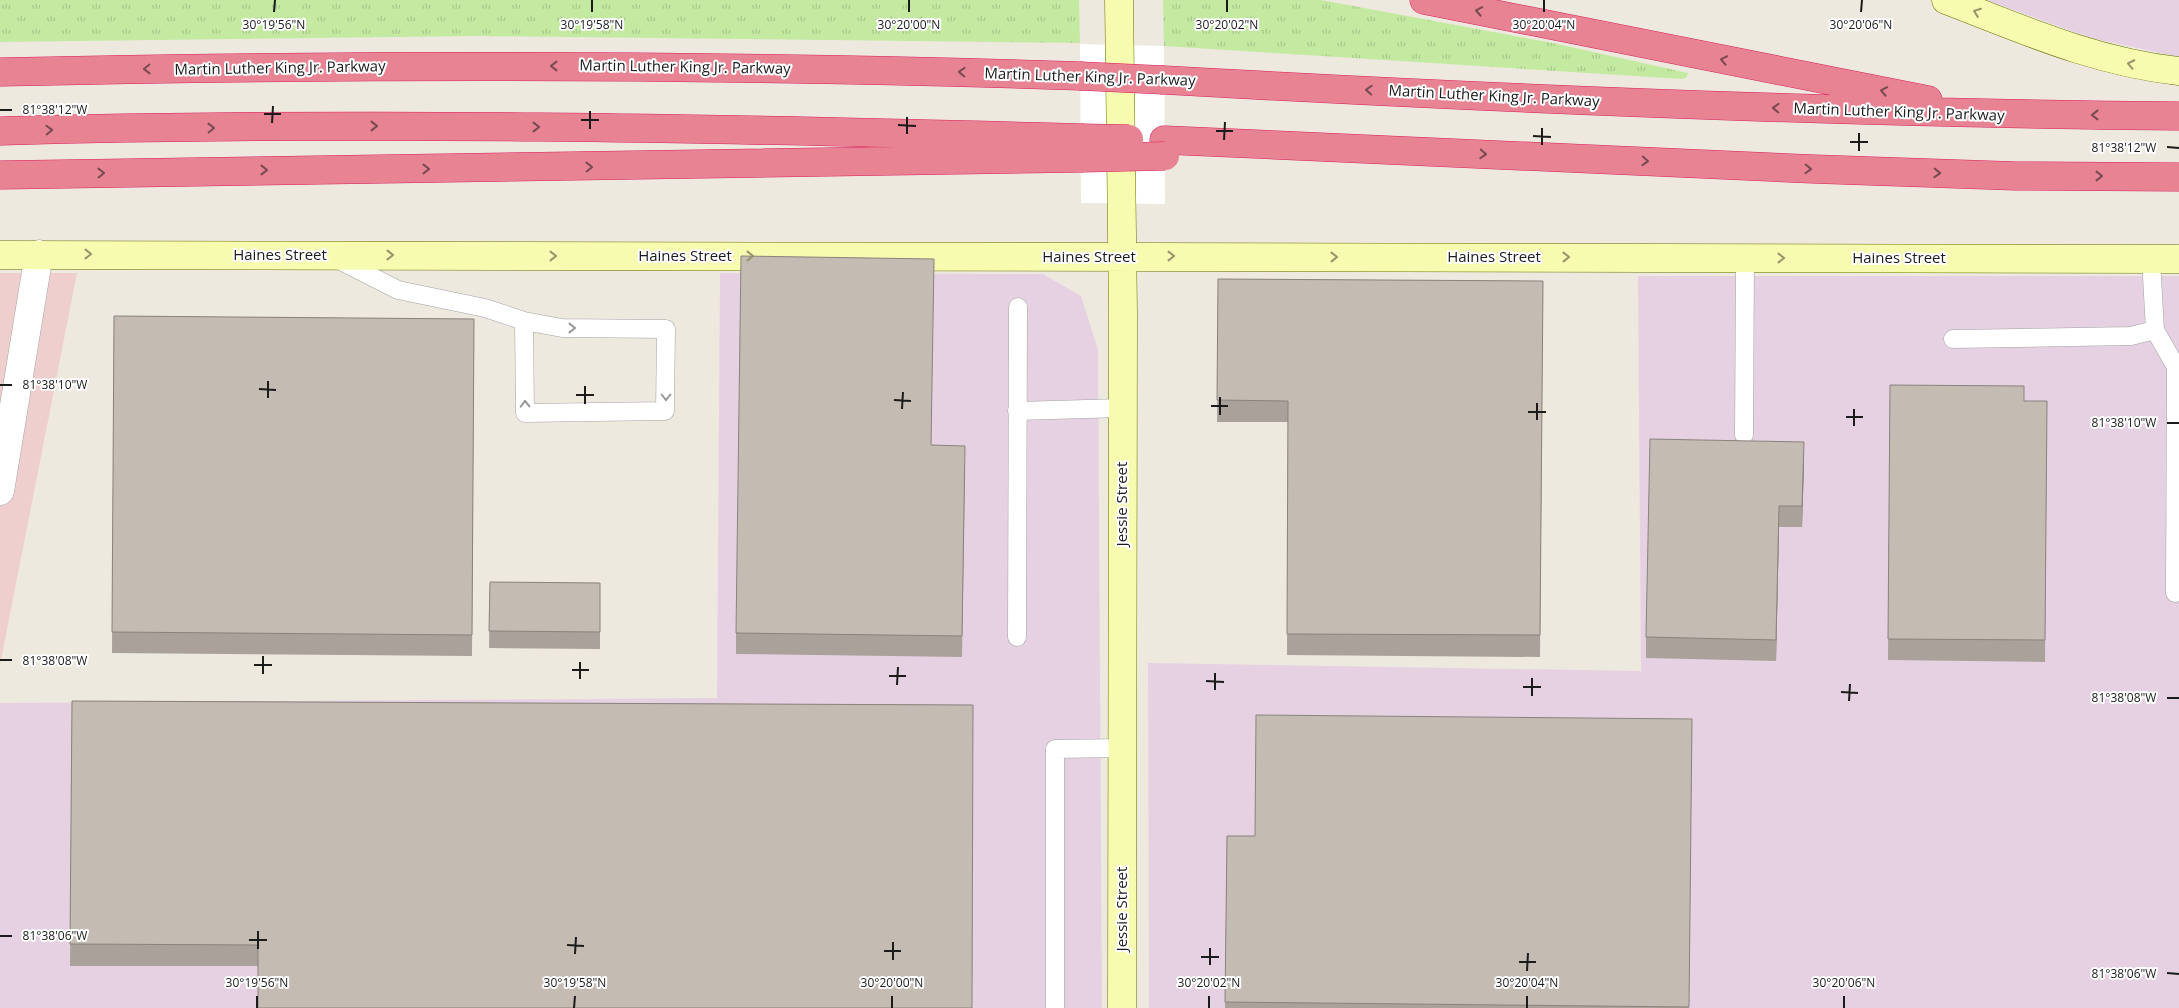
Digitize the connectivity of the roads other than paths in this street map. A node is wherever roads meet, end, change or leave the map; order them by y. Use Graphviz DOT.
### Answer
graph roads {
  1 [pos="1119,0"];
  2 [pos="1424,0"];
  3 [pos="1946,0"];
  4 [pos="2179,71"];
  5 [pos="0,72"];
  6 [pos="2000,115"];
  7 [pos="2179,116"];
  8 [pos="0,131"];
  9 [pos="1081,148"];
  10 [pos="0,175"];
  11 [pos="2179,177"];
  12 [pos="39,254"];
  13 [pos="0,255"];
  14 [pos="330,255"];
  15 [pos="1122,256"];
  16 [pos="1744,258"];
  17 [pos="2151,259"];
  18 [pos="2179,259"];
  19 [pos="1018,306"];
  20 [pos="524,321"];
  21 [pos="2155,330"];
  22 [pos="1953,339"];
  23 [pos="1122,408"];
  24 [pos="1017,411"];
  25 [pos="1744,435"];
  26 [pos="0,491"];
  27 [pos="2175,593"];
  28 [pos="1017,637"];
  29 [pos="1122,748"];
  30 [pos="1055,1008"];
  31 [pos="1122,1008"];
  1 -- 15 [label="street, Jessie Street"];
  6 -- 2 [label="highway, one-way"];
  4 -- 3 [label="street, one-way"];
  6 -- 5 [label="highway, Martin Luther King Jr. Parkway, one-way, bridge"];
  7 -- 6 [label="highway, Martin Luther King Jr. Parkway, one-way"];
  8 -- 9 [label="highway, one-way"];
  10 -- 9 [label="highway, one-way"];
  9 -- 11 [label="highway, one-way, bridge"];
  12 -- 13 [label="street, Haines Street"];
  12 -- 14 [label="street, Haines Street, one-way"];
  12 -- 26 [label="street"];
  14 -- 15 [label="street, Haines Street, one-way"];
  14 -- 20 [label="lane"];
  15 -- 16 [label="street, Haines Street, one-way"];
  15 -- 23 [label="street, Jessie Street"];
  16 -- 17 [label="street, Haines Street, one-way"];
  16 -- 25 [label="lane"];
  17 -- 18 [label="street, Haines Street"];
  17 -- 21 [label="lane"];
  19 -- 24 [label="lane"];
  20 -- 20 [label="lane, one-way"];
  21 -- 22 [label="lane"];
  21 -- 27 [label="lane"];
  23 -- 24 [label="lane"];
  23 -- 29 [label="street, Jessie Street"];
  24 -- 28 [label="lane"];
  29 -- 30 [label="lane"];
  29 -- 31 [label="street, Jessie Street"];
}
